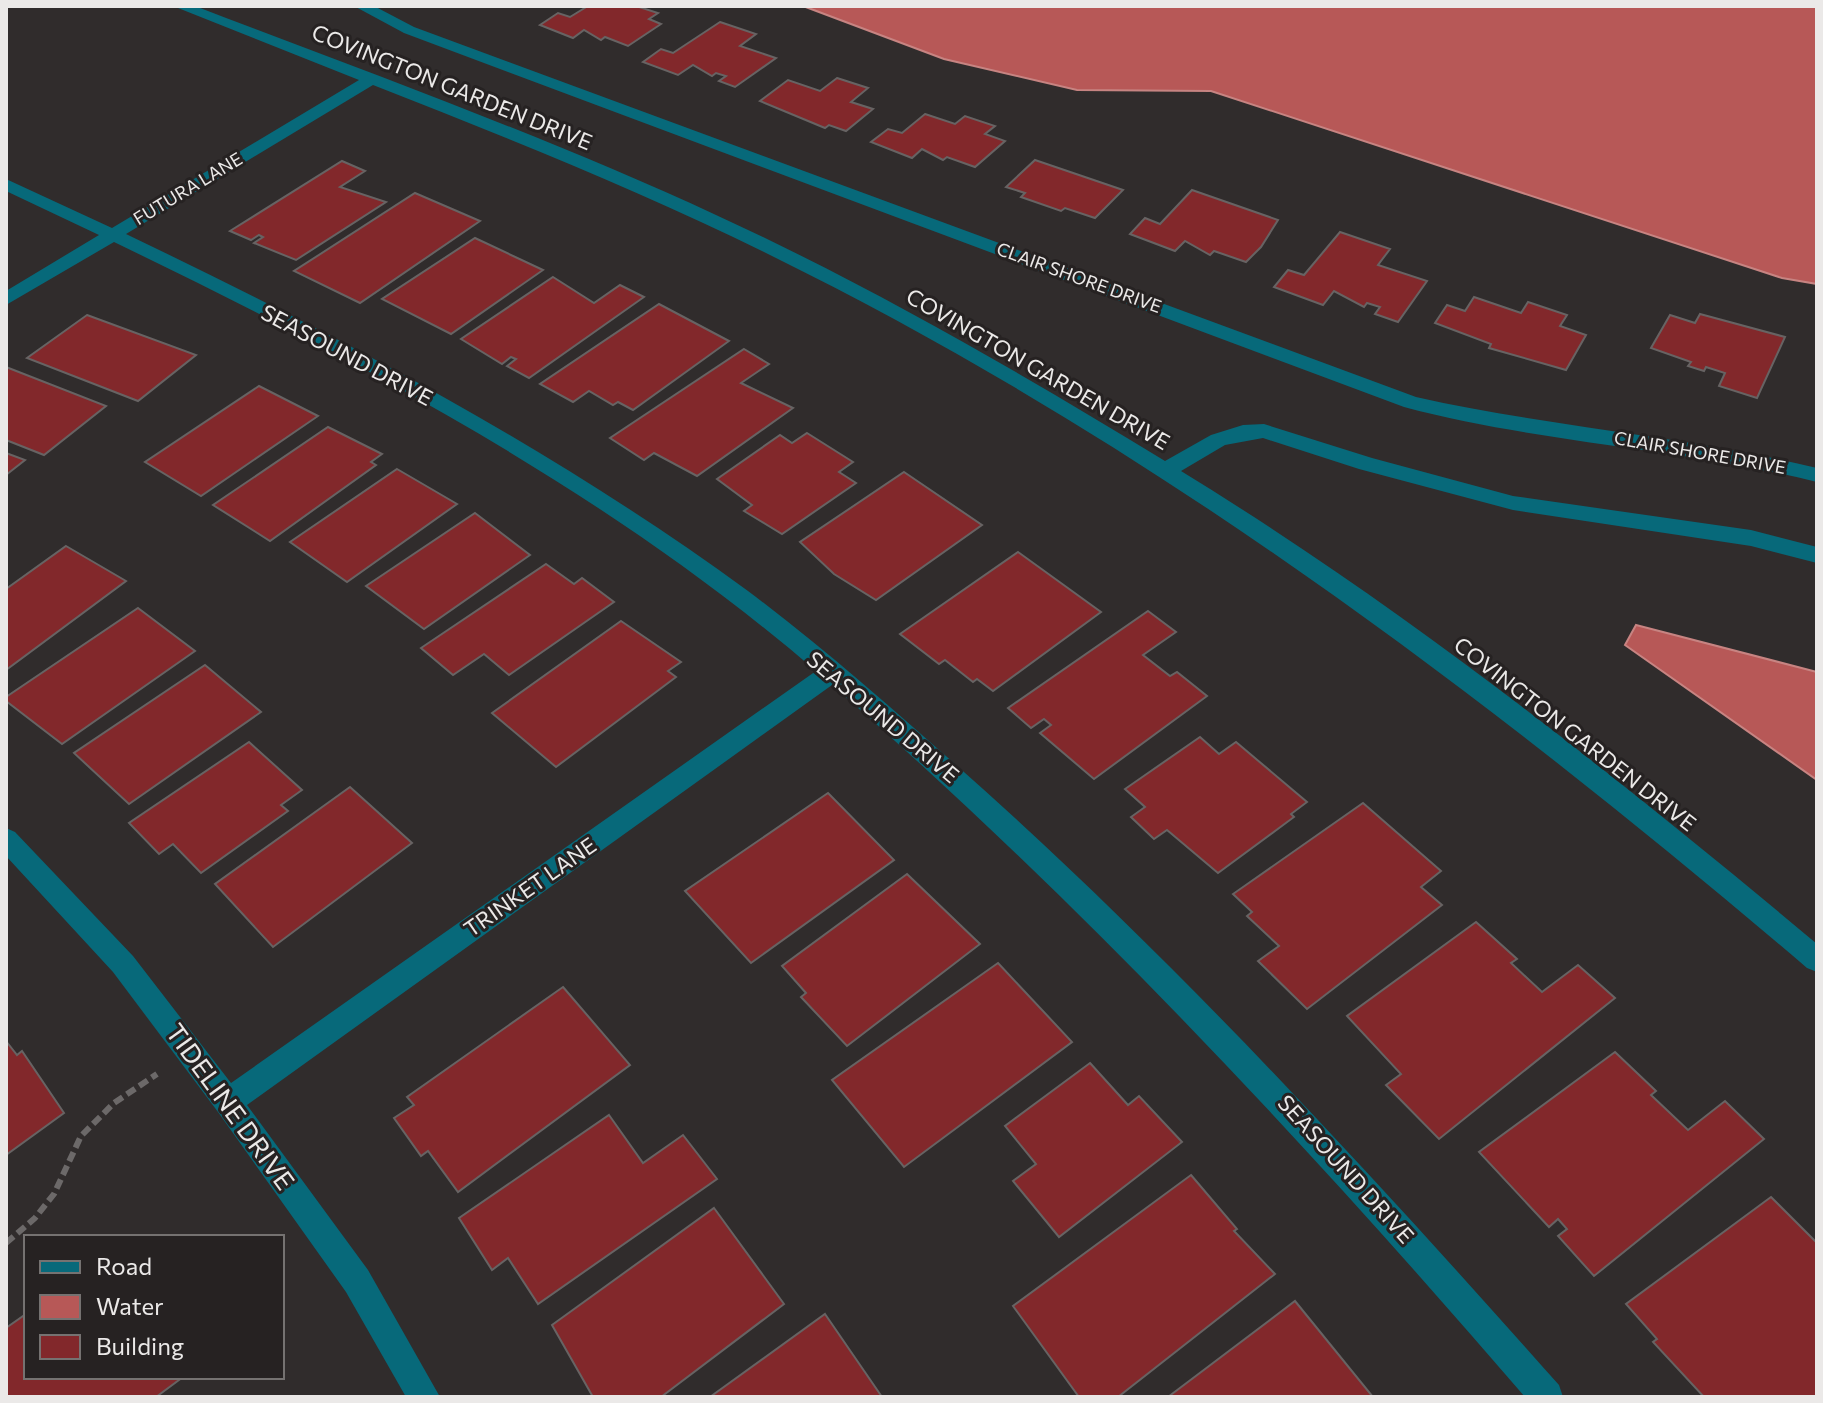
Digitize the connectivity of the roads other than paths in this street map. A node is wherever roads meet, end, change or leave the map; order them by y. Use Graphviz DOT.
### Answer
graph roads {
  1 [pos="181,6"];
  2 [pos="362,6"];
  3 [pos="371,80"];
  4 [pos="6,184"];
  5 [pos="113,235"];
  6 [pos="6,299"];
  7 [pos="1166,470"];
  8 [pos="1817,475"];
  9 [pos="1817,555"];
  10 [pos="833,672"];
  11 [pos="6,839"];
  12 [pos="1817,960"];
  13 [pos="228,1102"];
  14 [pos="424,1397"];
  15 [pos="1547,1397"];
  1 -- 3 [label="street, COVINGTON GARDEN DRIVE"];
  2 -- 8 [label="street, CLAIR SHORE DRIVE"];
  3 -- 5 [label="street, FUTURA LANE"];
  3 -- 7 [label="street, COVINGTON GARDEN DRIVE"];
  4 -- 5 [label="street, SEASOUND DRIVE"];
  5 -- 6 [label="street, FUTURA LANE"];
  5 -- 10 [label="street, SEASOUND DRIVE"];
  7 -- 9 [label="street"];
  7 -- 12 [label="street, COVINGTON GARDEN DRIVE"];
  10 -- 13 [label="street, TRINKET LANE"];
  10 -- 15 [label="street, SEASOUND DRIVE"];
  11 -- 13 [label="street, TIDELINE DRIVE"];
  13 -- 14 [label="street, TIDELINE DRIVE"];
}
